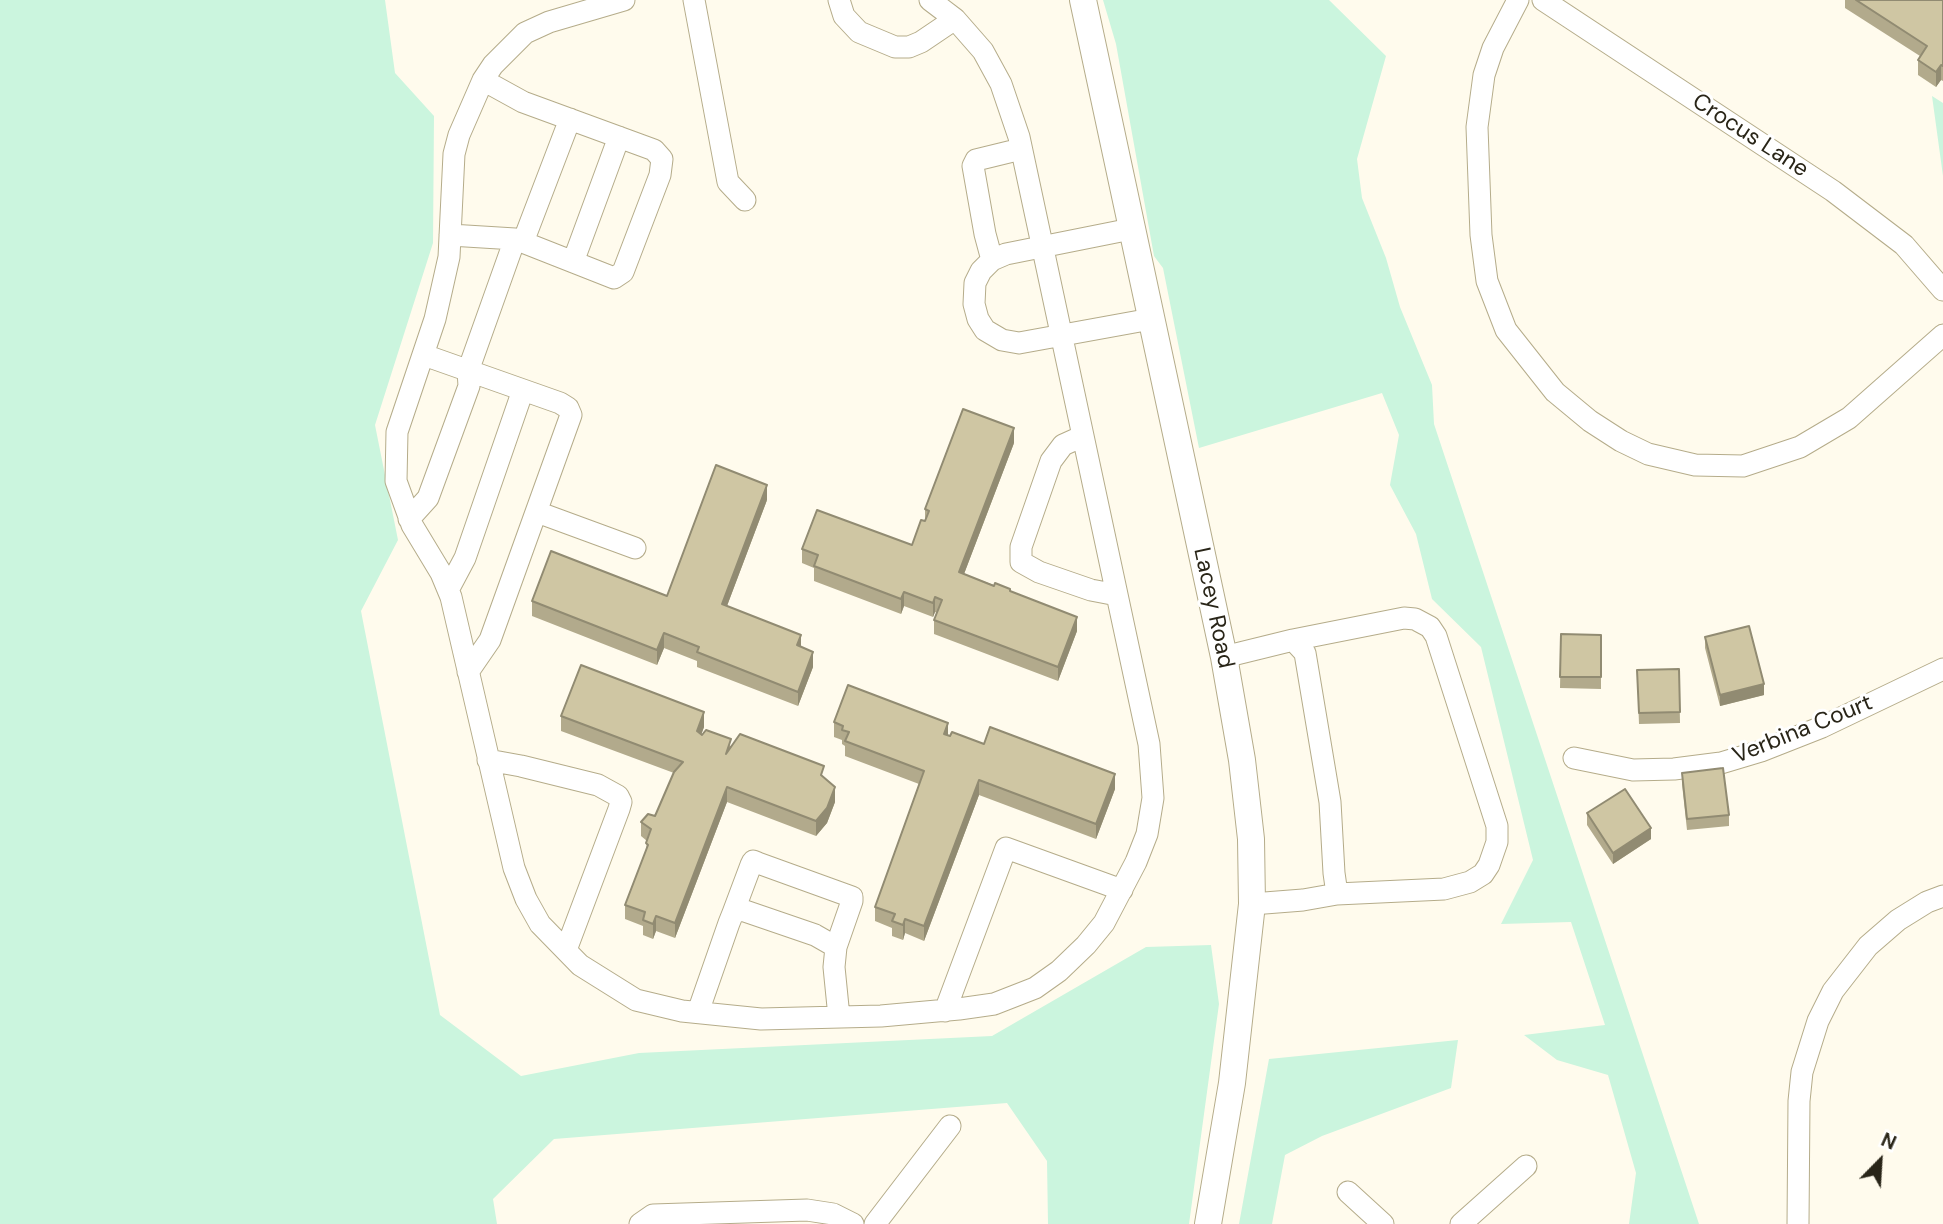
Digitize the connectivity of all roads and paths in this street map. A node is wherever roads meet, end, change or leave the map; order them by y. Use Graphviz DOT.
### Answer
graph roads {
  1 [pos="624,0"];
  2 [pos="694,0"];
  3 [pos="839,0"];
  4 [pos="930,0"];
  5 [pos="1083,0"];
  6 [pos="1518,0"];
  7 [pos="1543,0"];
  8 [pos="955,19"];
  9 [pos="483,80"];
  10 [pos="570,119"];
  11 [pos="619,137"];
  12 [pos="1021,149"];
  13 [pos="745,200"];
  14 [pos="1131,229"];
  15 [pos="450,235"];
  16 [pos="519,240"];
  17 [pos="1043,247"];
  18 [pos="992,260"];
  19 [pos="573,262"];
  20 [pos="1943,290"];
  21 [pos="1151,319"];
  22 [pos="1061,334"];
  23 [pos="1943,335"];
  24 [pos="424,355"];
  25 [pos="468,371"];
  26 [pos="523,390"];
  27 [pos="1083,436"];
  28 [pos="537,512"];
  29 [pos="409,519"];
  30 [pos="635,548"];
  31 [pos="448,590"];
  32 [pos="1117,595"];
  33 [pos="1293,640"];
  34 [pos="1224,657"];
  35 [pos="1943,669"];
  36 [pos="468,672"];
  37 [pos="1574,758"];
  38 [pos="488,760"];
  39 [pos="1122,890"];
  40 [pos="1338,894"];
  41 [pos="1943,895"];
  42 [pos="1252,904"];
  43 [pos="733,913"];
  44 [pos="836,947"];
  45 [pos="566,950"];
  46 [pos="945,1011"];
  47 [pos="698,1012"];
  48 [pos="839,1017"];
  49 [pos="950,1126"];
  50 [pos="1526,1166"];
  51 [pos="1348,1192"];
  52 [pos="640,1224"];
  53 [pos="853,1224"];
  54 [pos="874,1224"];
  55 [pos="1208,1224"];
  56 [pos="1383,1224"];
  57 [pos="1461,1224"];
  58 [pos="1798,1224"];
  1 -- 9 [label="street"];
  2 -- 13 [label="street"];
  3 -- 8 [label="street"];
  4 -- 8 [label="street"];
  5 -- 14 [label="main road, Lacey Road"];
  6 -- 23 [label="street"];
  7 -- 20 [label="street, Crocus Lane"];
  8 -- 12 [label="street"];
  9 -- 10 [label="street"];
  9 -- 15 [label="street"];
  10 -- 11 [label="street"];
  10 -- 16 [label="street"];
  11 -- 19 [label="street"];
  11 -- 19 [label="street"];
  12 -- 17 [label="street"];
  12 -- 18 [label="street"];
  14 -- 17 [label="street"];
  14 -- 21 [label="main road, Lacey Road"];
  15 -- 16 [label="street"];
  15 -- 24 [label="street"];
  16 -- 19 [label="street"];
  16 -- 25 [label="street"];
  17 -- 18 [label="street"];
  17 -- 22 [label="street"];
  18 -- 22 [label="street"];
  21 -- 22 [label="street"];
  21 -- 34 [label="main road, Lacey Road"];
  22 -- 27 [label="street"];
  24 -- 25 [label="street"];
  24 -- 29 [label="street"];
  25 -- 26 [label="street"];
  25 -- 29 [label="street"];
  26 -- 28 [label="street"];
  26 -- 31 [label="street"];
  27 -- 32 [label="street"];
  27 -- 32 [label="street"];
  28 -- 30 [label="street"];
  28 -- 36 [label="street"];
  29 -- 31 [label="street"];
  31 -- 36 [label="street"];
  32 -- 39 [label="street"];
  33 -- 34 [label="street"];
  33 -- 40 [label="street"];
  33 -- 40 [label="street"];
  34 -- 42 [label="main road, Lacey Road"];
  35 -- 37 [label="street, Verbina Court"];
  36 -- 38 [label="street"];
  38 -- 45 [label="street"];
  38 -- 45 [label="street"];
  39 -- 46 [label="street"];
  39 -- 46 [label="street"];
  40 -- 42 [label="street"];
  41 -- 58 [label="street"];
  42 -- 55 [label="main road, Lacey Road"];
  43 -- 44 [label="street"];
  43 -- 44 [label="street"];
  43 -- 47 [label="street"];
  44 -- 48 [label="street"];
  45 -- 47 [label="street"];
  46 -- 48 [label="street"];
  47 -- 48 [label="street"];
  49 -- 54 [label="street"];
  50 -- 57 [label="street"];
  51 -- 56 [label="street"];
  52 -- 53 [label="street"];
}
